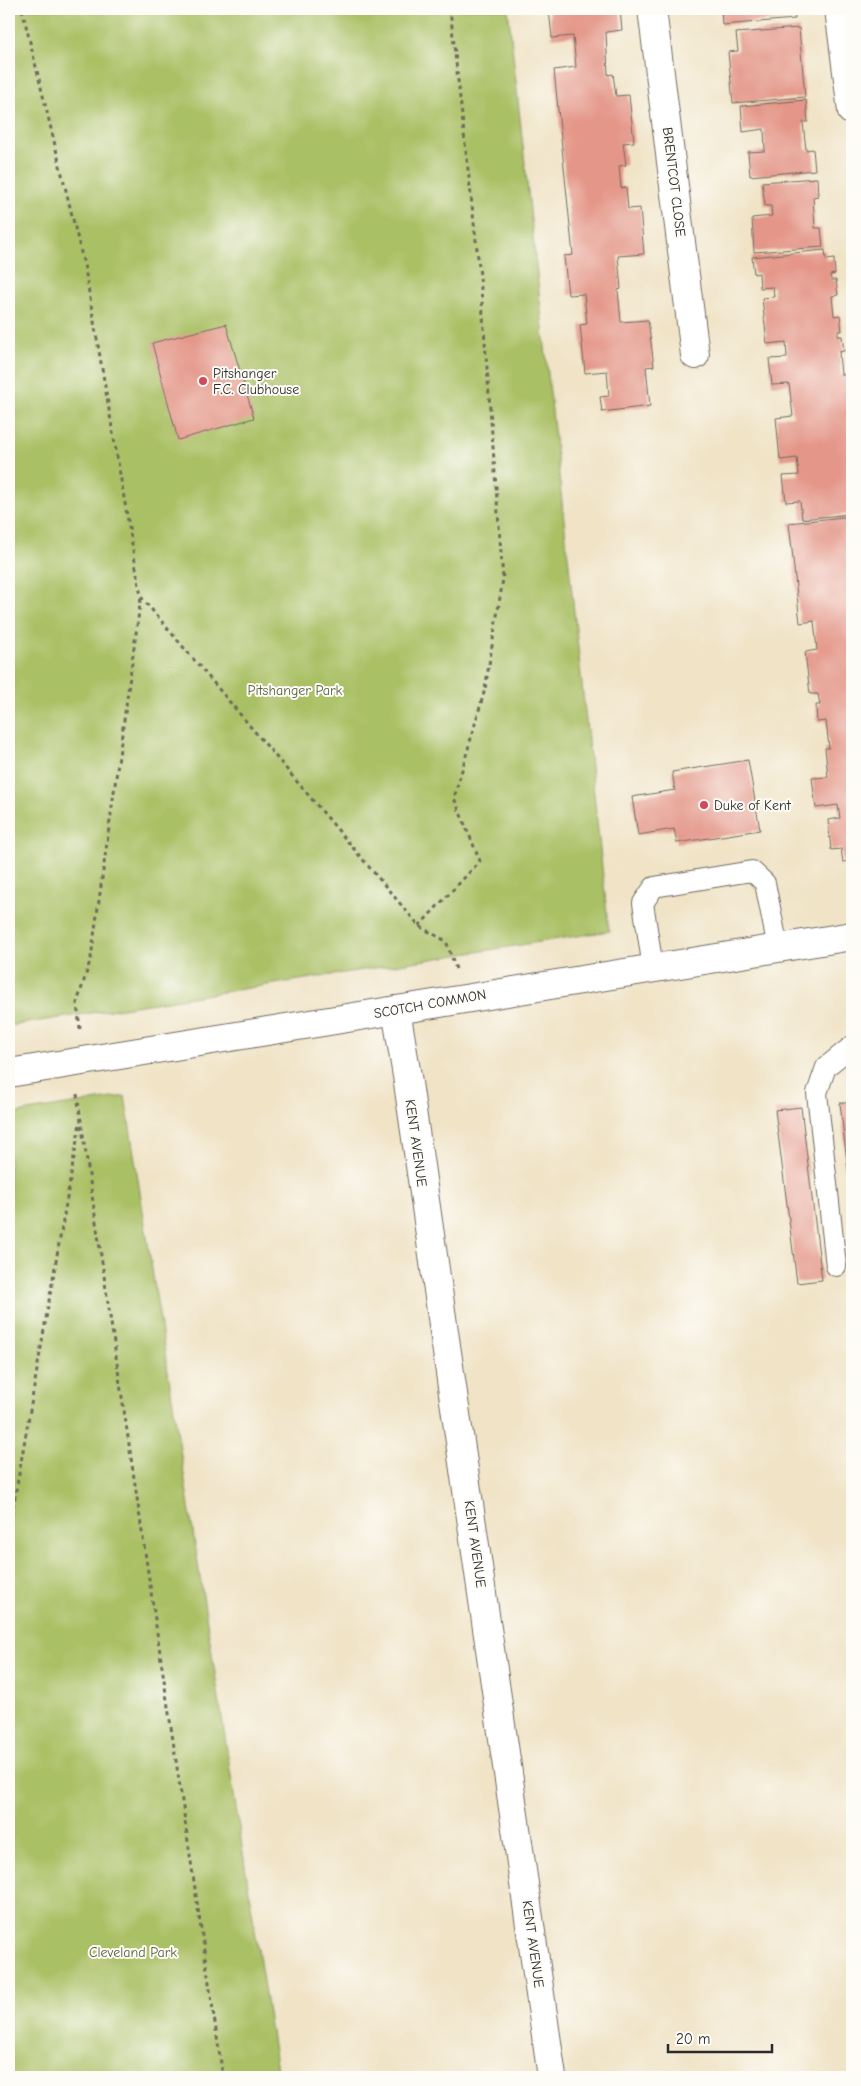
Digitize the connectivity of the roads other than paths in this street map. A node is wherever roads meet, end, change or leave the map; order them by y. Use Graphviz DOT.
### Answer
graph roads {
  1 [pos="652,9"];
  2 [pos="839,9"];
  3 [pos="852,111"];
  4 [pos="695,355"];
  5 [pos="852,936"];
  6 [pos="778,948"];
  7 [pos="653,968"];
  8 [pos="396,1010"];
  9 [pos="852,1046"];
  10 [pos="9,1072"];
  11 [pos="836,1266"];
  12 [pos="552,2077"];
  1 -- 4 [label="street, BRENTCOT CLOSE"];
  2 -- 3 [label="street"];
  5 -- 6 [label="street, SCOTCH COMMON"];
  6 -- 7 [label="street, SCOTCH COMMON"];
  6 -- 7 [label="lane"];
  7 -- 8 [label="street, SCOTCH COMMON"];
  8 -- 10 [label="street, SCOTCH COMMON"];
  8 -- 12 [label="street, KENT AVENUE"];
  9 -- 11 [label="lane"];
}
